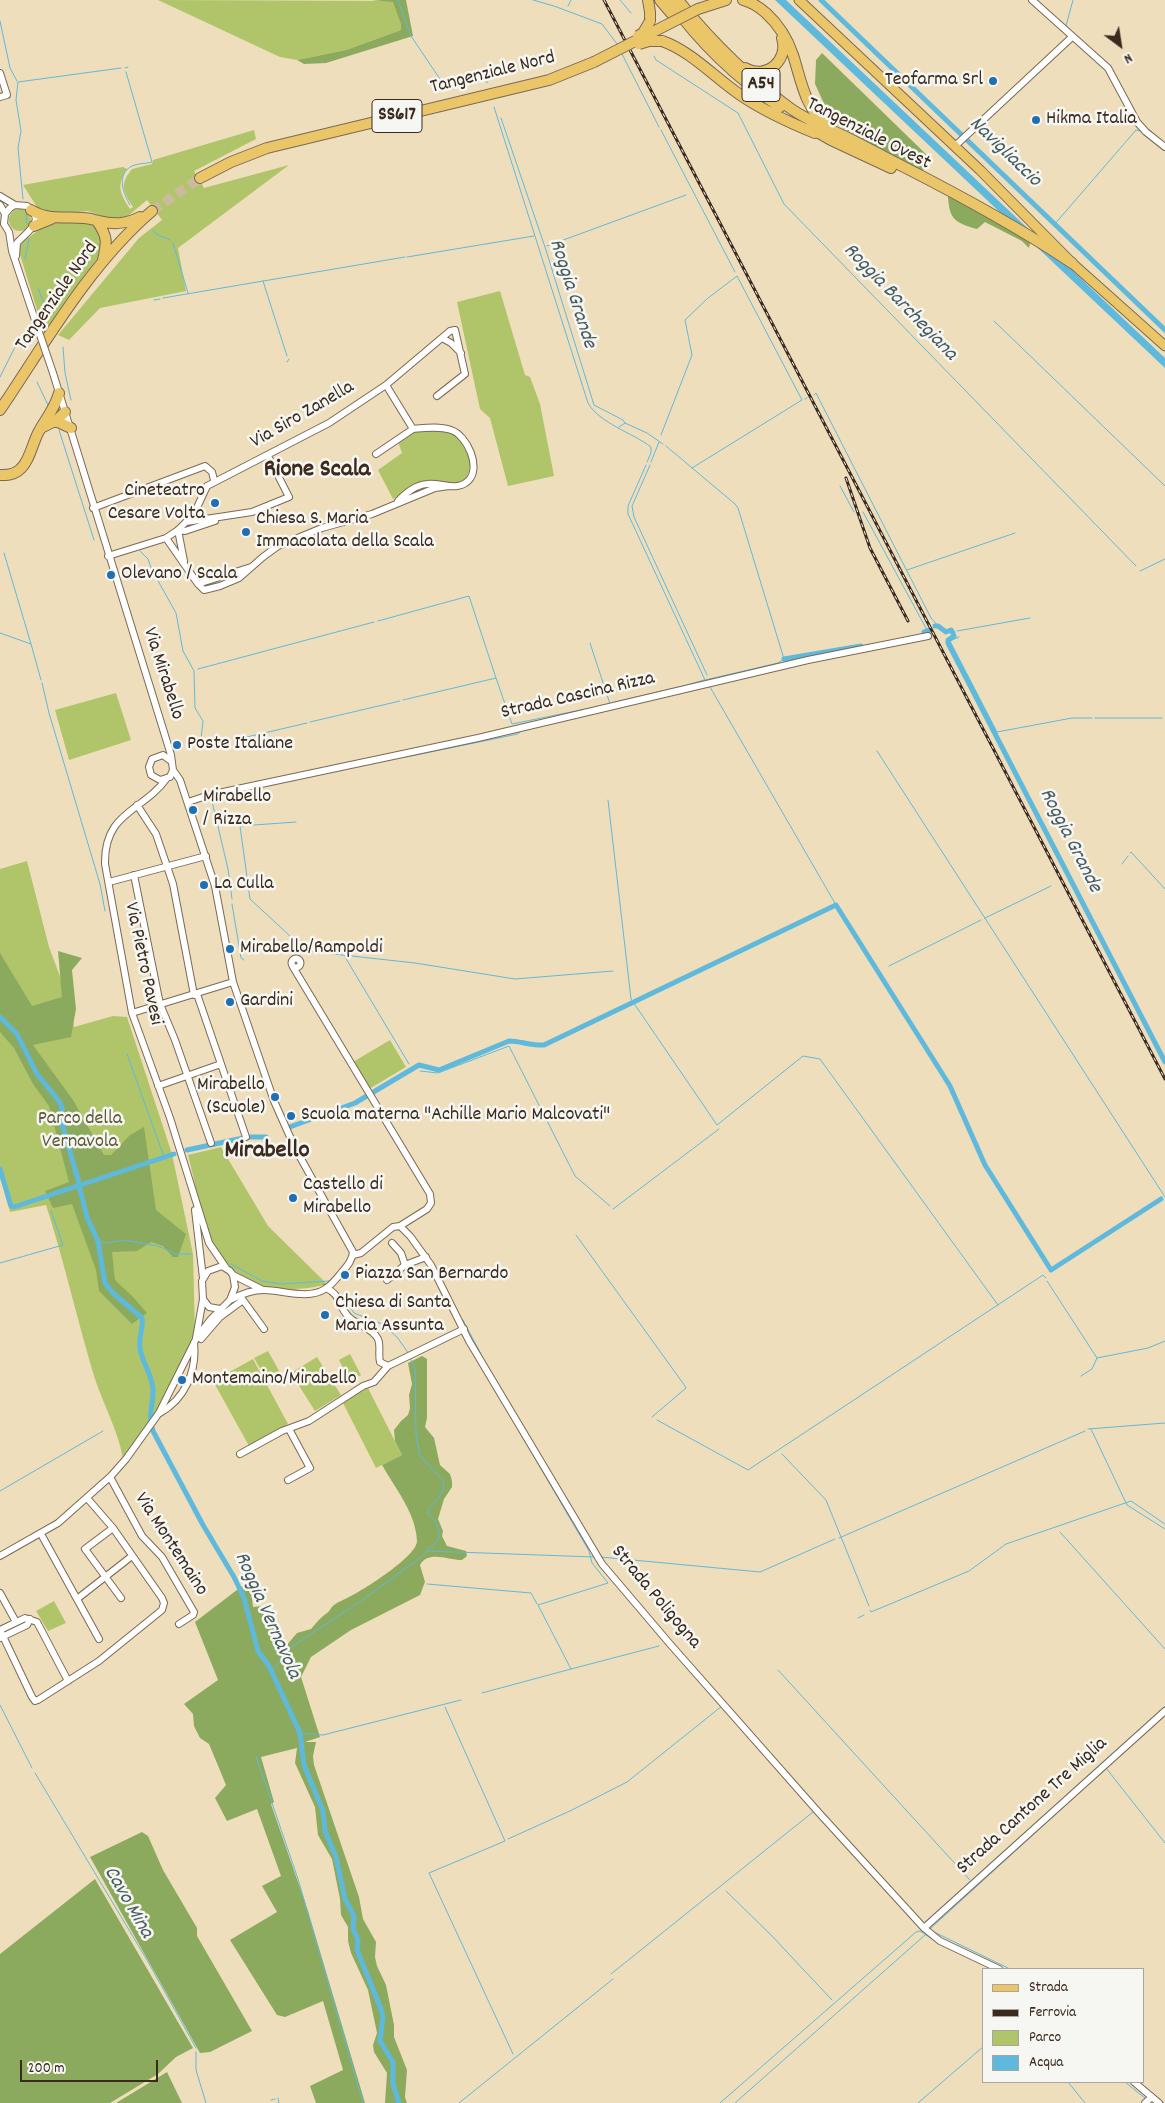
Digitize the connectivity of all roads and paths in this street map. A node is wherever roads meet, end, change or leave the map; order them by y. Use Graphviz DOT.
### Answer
graph roads {
  1 [pos="648,0"];
  2 [pos="660,0"];
  3 [pos="669,0"];
  4 [pos="678,0"];
  5 [pos="726,0"];
  6 [pos="742,0"];
  7 [pos="799,0"];
  8 [pos="1032,0"];
  9 [pos="775,24"];
  10 [pos="707,34"];
  11 [pos="1072,37"];
  12 [pos="711,52"];
  13 [pos="591,64"];
  14 [pos="0,73"];
  15 [pos="0,98"];
  16 [pos="849,138"];
  17 [pos="831,140"];
  18 [pos="957,145"];
  19 [pos="1165,146"];
  20 [pos="200,178"];
  21 [pos="0,196"];
  22 [pos="0,205"];
  23 [pos="15,205"];
  24 [pos="32,210"];
  25 [pos="5,214"];
  26 [pos="52,218"];
  27 [pos="1001,219"];
  28 [pos="97,221"];
  29 [pos="34,226"];
  30 [pos="9,232"];
  31 [pos="24,235"];
  32 [pos="102,261"];
  33 [pos="1072,263"];
  34 [pos="18,267"];
  35 [pos="442,338"];
  36 [pos="1165,346"];
  37 [pos="462,354"];
  38 [pos="386,386"];
  39 [pos="59,393"];
  40 [pos="437,396"];
  41 [pos="0,410"];
  42 [pos="65,412"];
  43 [pos="47,422"];
  44 [pos="71,428"];
  45 [pos="413,428"];
  46 [pos="376,454"];
  47 [pos="268,456"];
  48 [pos="0,475"];
  49 [pos="214,480"];
  50 [pos="93,508"];
  51 [pos="228,516"];
  52 [pos="186,522"];
  53 [pos="178,530"];
  54 [pos="166,538"];
  55 [pos="108,556"];
  56 [pos="185,565"];
  57 [pos="927,637"];
  58 [pos="166,738"];
  59 [pos="160,755"];
  60 [pos="172,761"];
  61 [pos="173,770"];
  62 [pos="153,777"];
  63 [pos="168,777"];
  64 [pos="184,790"];
  65 [pos="147,796"];
  66 [pos="188,802"];
  67 [pos="136,805"];
  68 [pos="206,856"];
  69 [pos="167,867"];
  70 [pos="134,875"];
  71 [pos="108,882"];
  72 [pos="294,967"];
  73 [pos="233,982"];
  74 [pos="195,994"];
  75 [pos="160,1004"];
  76 [pos="132,1013"];
  77 [pos="221,1064"];
  78 [pos="187,1076"];
  79 [pos="158,1086"];
  80 [pos="246,1136"];
  81 [pos="211,1143"];
  82 [pos="188,1176"];
  83 [pos="400,1226"];
  84 [pos="392,1243"];
  85 [pos="353,1255"];
  86 [pos="426,1257"];
  87 [pos="405,1265"];
  88 [pos="226,1268"];
  89 [pos="233,1275"];
  90 [pos="203,1278"];
  91 [pos="387,1280"];
  92 [pos="326,1288"];
  93 [pos="264,1290"];
  94 [pos="203,1299"];
  95 [pos="227,1305"];
  96 [pos="264,1328"];
  97 [pos="464,1329"];
  98 [pos="197,1340"];
  99 [pos="380,1362"];
  100 [pos="388,1366"];
  101 [pos="381,1376"];
  102 [pos="159,1413"];
  103 [pos="288,1429"];
  104 [pos="240,1454"];
  105 [pos="110,1477"];
  106 [pos="288,1480"];
  107 [pos="87,1498"];
  108 [pos="113,1528"];
  109 [pos="41,1534"];
  110 [pos="0,1556"];
  111 [pos="132,1556"];
  112 [pos="106,1577"];
  113 [pos="0,1593"];
  114 [pos="121,1598"];
  115 [pos="77,1600"];
  116 [pos="30,1619"];
  117 [pos="16,1622"];
  118 [pos="179,1624"];
  119 [pos="1,1634"];
  120 [pos="99,1639"];
  121 [pos="68,1681"];
  122 [pos="1165,1711"];
  123 [pos="924,1928"];
  124 [pos="997,1968"];
  125 [pos="1135,2083"];
  126 [pos="1152,2097"];
  127 [pos="1145,2103"];
  128 [pos="1159,2103"];
  1 -- 13 [label="highway, bridge"];
  2 -- 12 [label="highway"];
  3 -- 12 [label="highway, Tangenziale Ovest / A54"];
  4 -- 10 [label="highway, Tangenziale Ovest / A54"];
  5 -- 13 [label="highway, SS617, bridge"];
  6 -- 9 [label="highway"];
  7 -- 18 [label="main road"];
  8 -- 11 [label="street"];
  9 -- 10 [label="highway"];
  9 -- 16 [label="highway"];
  10 -- 16 [label="highway, Tangenziale Ovest / A54"];
  11 -- 18 [label="street"];
  11 -- 19 [label="street"];
  12 -- 17 [label="highway, Tangenziale Ovest / A54"];
  13 -- 17 [label="highway, bridge"];
  13 -- 20 [label="highway, Tangenziale Nord / SS617"];
  14 -- 15 [label="street"];
  16 -- 27 [label="highway, Tangenziale Ovest / A54"];
  17 -- 27 [label="highway, Tangenziale Ovest / A54"];
  18 -- 33 [label="main road"];
  21 -- 23 [label="street"];
  22 -- 25 [label="street"];
  23 -- 24 [label="street"];
  23 -- 25 [label="street"];
  24 -- 26 [label="highway"];
  24 -- 29 [label="street"];
  25 -- 30 [label="street"];
  26 -- 28 [label="highway"];
  26 -- 29 [label="highway"];
  27 -- 33 [label="highway, Tangenziale Ovest / A54"];
  28 -- 32 [label="highway"];
  28 -- 32 [label="highway, Tangenziale Nord"];
  29 -- 31 [label="street"];
  30 -- 31 [label="street"];
  30 -- 34 [label="street, Via Mirabello"];
  31 -- 34 [label="street"];
  32 -- 41 [label="highway, Tangenziale Nord"];
  33 -- 36 [label="main road"];
  34 -- 39 [label="street, Via Mirabello, bridge"];
  35 -- 37 [label="street"];
  35 -- 37 [label="street"];
  35 -- 38 [label="street, Via Siro Zanella"];
  37 -- 40 [label="street"];
  38 -- 45 [label="street"];
  38 -- 47 [label="street, Via Siro Zanella"];
  39 -- 42 [label="street, Via Mirabello"];
  39 -- 43 [label="highway"];
  42 -- 43 [label="highway"];
  42 -- 44 [label="street, Via Mirabello"];
  43 -- 44 [label="highway"];
  43 -- 48 [label="highway"];
  44 -- 50 [label="street, Via Mirabello"];
  45 -- 46 [label="street"];
  45 -- 56 [label="street"];
  47 -- 49 [label="street, Via Siro Zanella"];
  47 -- 51 [label="street"];
  49 -- 50 [label="street"];
  49 -- 52 [label="street"];
  50 -- 55 [label="street, Via Mirabello"];
  51 -- 52 [label="street"];
  51 -- 53 [label="street"];
  52 -- 53 [label="street"];
  53 -- 54 [label="street"];
  53 -- 56 [label="street"];
  54 -- 55 [label="street"];
  54 -- 56 [label="street"];
  55 -- 58 [label="street, Via Mirabello"];
  57 -- 66 [label="street, Strada Cascina Rizza"];
  58 -- 59 [label="street, Via Mirabello"];
  58 -- 60 [label="street, Via Mirabello"];
  59 -- 60 [label="street"];
  59 -- 62 [label="street"];
  60 -- 61 [label="street"];
  61 -- 63 [label="street"];
  61 -- 64 [label="street"];
  62 -- 63 [label="street"];
  62 -- 65 [label="street"];
  63 -- 64 [label="street"];
  63 -- 65 [label="street, Via Pietro Pavesi"];
  64 -- 66 [label="street"];
  65 -- 67 [label="street, Via Pietro Pavesi"];
  66 -- 68 [label="street"];
  67 -- 69 [label="street"];
  67 -- 71 [label="street, Via Pietro Pavesi"];
  68 -- 69 [label="street"];
  68 -- 73 [label="street"];
  69 -- 70 [label="street"];
  69 -- 74 [label="street"];
  70 -- 71 [label="street"];
  70 -- 75 [label="street"];
  71 -- 76 [label="street, Via Pietro Pavesi"];
  72 -- 83 [label="street"];
  73 -- 74 [label="street"];
  73 -- 85 [label="street"];
  74 -- 75 [label="street"];
  74 -- 77 [label="street"];
  75 -- 76 [label="street"];
  75 -- 78 [label="street"];
  76 -- 79 [label="street, Via Pietro Pavesi"];
  77 -- 78 [label="street"];
  77 -- 80 [label="street"];
  78 -- 79 [label="street"];
  78 -- 81 [label="street"];
  79 -- 82 [label="street, Via Pietro Pavesi"];
  82 -- 88 [label="street, Via Pietro Pavesi"];
  82 -- 90 [label="street, Via Pietro Pavesi"];
  83 -- 85 [label="street"];
  83 -- 86 [label="street, Strada Poligogna"];
  84 -- 87 [label="street"];
  85 -- 92 [label="street"];
  86 -- 87 [label="street"];
  86 -- 97 [label="street, Strada Poligogna"];
  87 -- 91 [label="street"];
  88 -- 89 [label="street"];
  88 -- 90 [label="street"];
  89 -- 93 [label="street"];
  89 -- 95 [label="street"];
  90 -- 94 [label="street"];
  92 -- 93 [label="street"];
  92 -- 99 [label="street"];
  93 -- 95 [label="street"];
  94 -- 95 [label="street"];
  94 -- 98 [label="street"];
  95 -- 96 [label="street"];
  95 -- 98 [label="street"];
  97 -- 100 [label="street"];
  97 -- 123 [label="street, Strada Poligogna"];
  98 -- 102 [label="street"];
  98 -- 102 [label="street"];
  99 -- 100 [label="street"];
  99 -- 101 [label="street"];
  100 -- 101 [label="street"];
  101 -- 103 [label="street"];
  102 -- 105 [label="street"];
  103 -- 104 [label="street"];
  103 -- 106 [label="street"];
  105 -- 107 [label="street"];
  105 -- 118 [label="street, Via Montemaino"];
  107 -- 108 [label="street"];
  107 -- 109 [label="street"];
  108 -- 111 [label="street"];
  108 -- 112 [label="street"];
  109 -- 110 [label="street"];
  109 -- 115 [label="street"];
  111 -- 112 [label="street"];
  111 -- 121 [label="street"];
  112 -- 114 [label="street"];
  112 -- 115 [label="street"];
  113 -- 117 [label="street"];
  115 -- 120 [label="street"];
  116 -- 117 [label="street"];
  116 -- 119 [label="street"];
  116 -- 121 [label="street"];
  117 -- 119 [label="street"];
  119 -- 121 [label="street"];
  122 -- 123 [label="street, Strada Cantone Tre Miglia"];
  123 -- 124 [label="street, Strada Poligogna"];
  125 -- 126 [label="street"];
  126 -- 127 [label="street"];
  126 -- 128 [label="street"];
}
